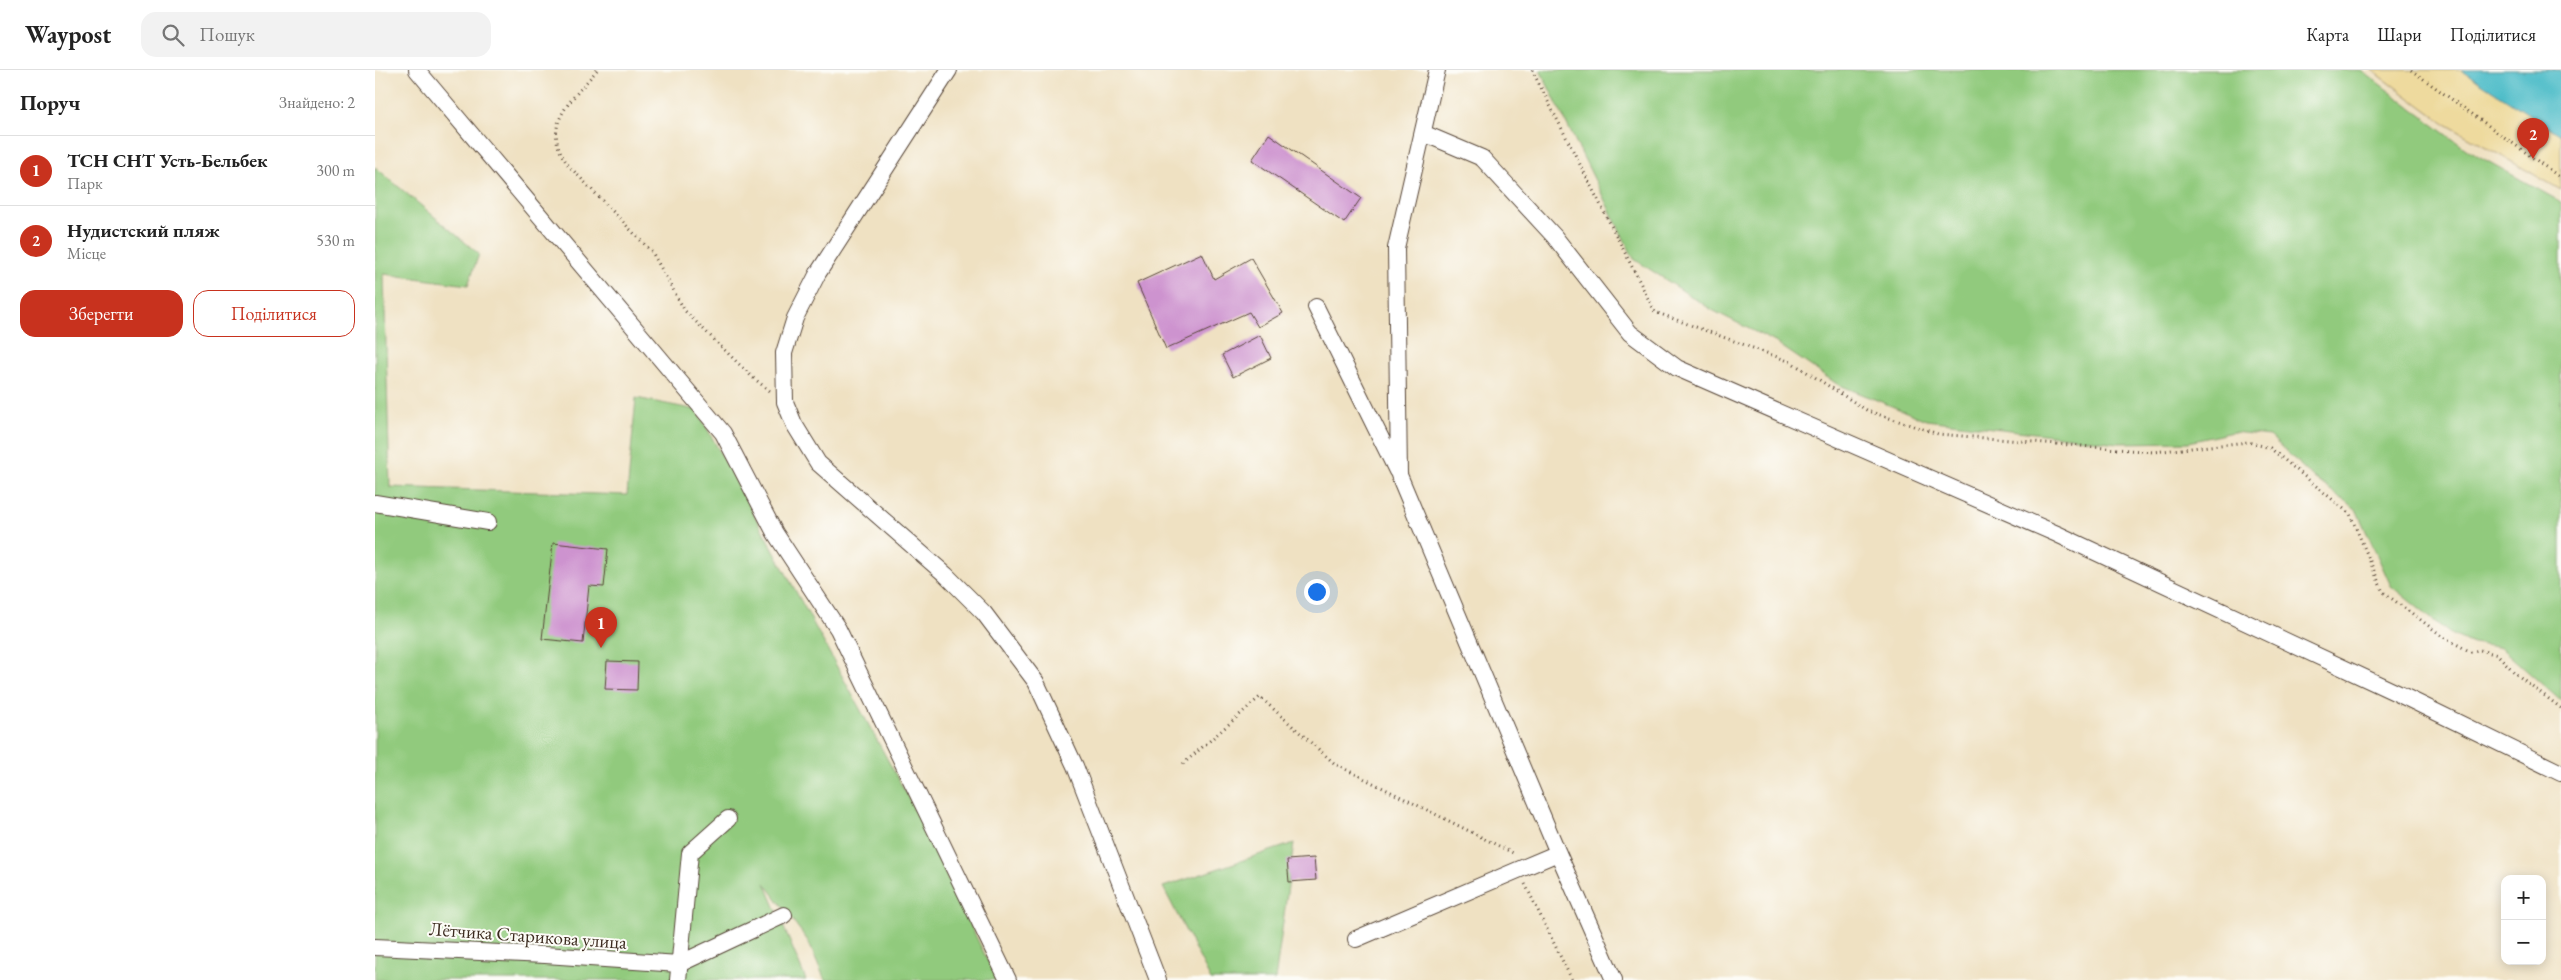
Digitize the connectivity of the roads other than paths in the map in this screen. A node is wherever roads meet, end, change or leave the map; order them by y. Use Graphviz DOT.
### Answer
graph roads {
  1 [pos="417,70"];
  2 [pos="949,70"];
  3 [pos="1437,70"];
  4 [pos="1423,133"];
  5 [pos="1316,307"];
  6 [pos="1399,476"];
  7 [pos="375,503"];
  8 [pos="488,522"];
  9 [pos="2561,772"];
  10 [pos="728,819"];
  11 [pos="1558,853"];
  12 [pos="784,915"];
  13 [pos="1356,940"];
  14 [pos="375,947"];
  15 [pos="678,972"];
  16 [pos="1008,980"];
  17 [pos="1158,980"];
  18 [pos="1615,980"];
  1 -- 16 [label="street"];
  2 -- 17 [label="street"];
  3 -- 4 [label="street"];
  4 -- 6 [label="street"];
  4 -- 9 [label="street"];
  5 -- 6 [label="street"];
  6 -- 11 [label="street"];
  7 -- 8 [label="street"];
  10 -- 15 [label="street"];
  11 -- 13 [label="street"];
  11 -- 18 [label="street"];
  12 -- 15 [label="street"];
  14 -- 15 [label="street, Лётчика Старикова улица"];
}
